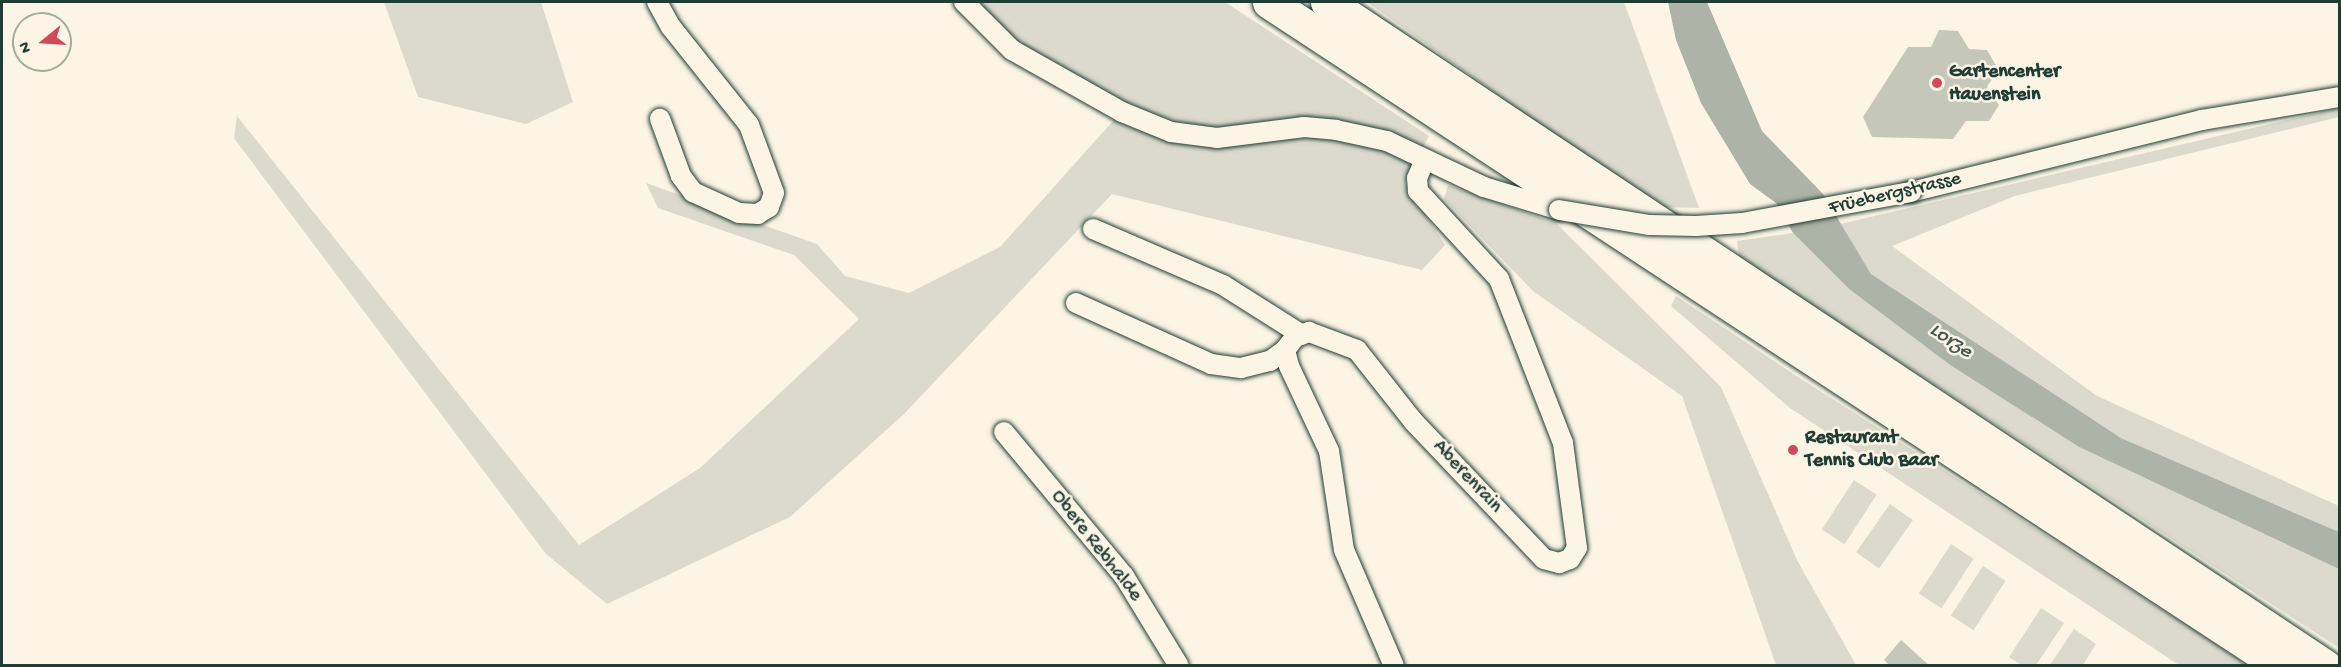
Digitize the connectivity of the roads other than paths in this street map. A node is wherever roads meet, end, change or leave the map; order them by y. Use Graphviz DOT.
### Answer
graph roads {
  1 [pos="657,2"];
  2 [pos="964,2"];
  3 [pos="1269,2"];
  4 [pos="1327,2"];
  5 [pos="2340,97"];
  6 [pos="660,119"];
  7 [pos="1425,160"];
  8 [pos="1093,229"];
  9 [pos="1076,303"];
  10 [pos="1302,335"];
  11 [pos="1285,350"];
  12 [pos="1004,432"];
  13 [pos="1179,666"];
  14 [pos="1394,666"];
  15 [pos="2281,666"];
  16 [pos="2325,666"];
  1 -- 6 [label="street"];
  2 -- 7 [label="street, Früebergstrasse"];
  3 -- 15 [label="highway"];
  4 -- 16 [label="highway"];
  5 -- 7 [label="street, Früebergstrasse, bridge"];
  7 -- 10 [label="street, Aberenrain"];
  8 -- 10 [label="street"];
  9 -- 11 [label="street"];
  10 -- 11 [label="street"];
  11 -- 14 [label="street"];
  12 -- 13 [label="street, Obere Rebhalde"];
}
